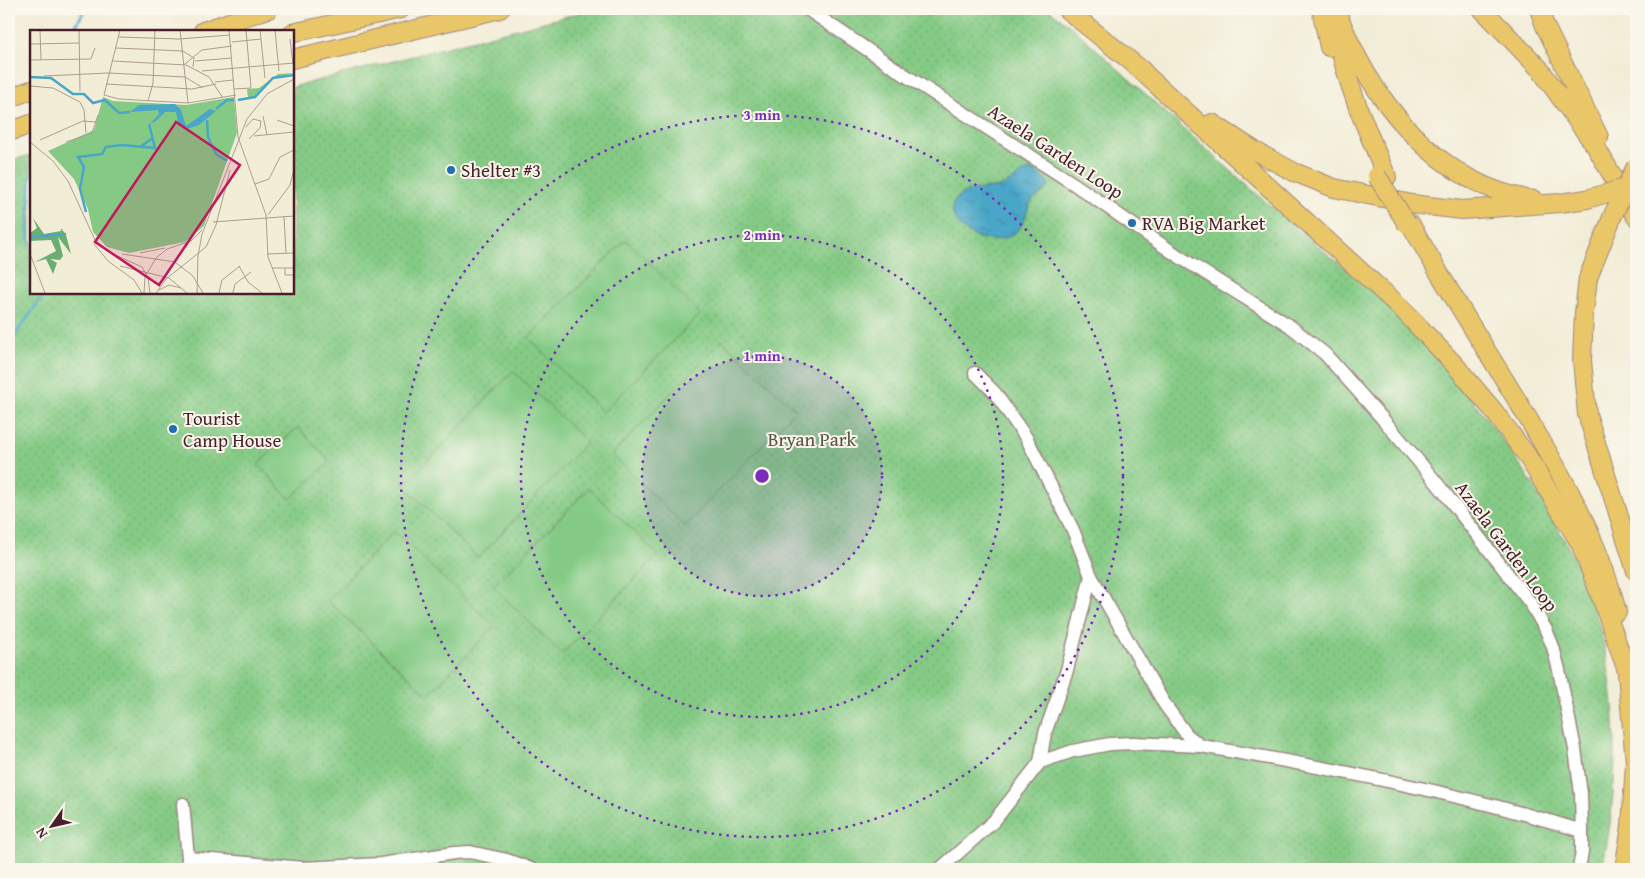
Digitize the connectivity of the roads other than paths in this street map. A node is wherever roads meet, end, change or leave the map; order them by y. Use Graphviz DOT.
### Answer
graph roads {
  1 [pos="268,9"];
  2 [pos="401,9"];
  3 [pos="500,9"];
  4 [pos="807,9"];
  5 [pos="1066,9"];
  6 [pos="1321,9"];
  7 [pos="1334,9"];
  8 [pos="1482,9"];
  9 [pos="1539,9"];
  10 [pos="207,30"];
  11 [pos="294,33"];
  12 [pos="294,59"];
  13 [pos="1135,65"];
  14 [pos="30,90"];
  15 [pos="30,95"];
  16 [pos="9,99"];
  17 [pos="30,119"];
  18 [pos="9,124"];
  19 [pos="30,124"];
  20 [pos="9,132"];
  21 [pos="1636,166"];
  22 [pos="1382,176"];
  23 [pos="1636,185"];
  24 [pos="1560,203"];
  25 [pos="1636,215"];
  26 [pos="975,373"];
  27 [pos="1636,571"];
  28 [pos="1091,576"];
  29 [pos="1628,674"];
  30 [pos="1201,746"];
  31 [pos="1040,762"];
  32 [pos="183,804"];
  33 [pos="1582,831"];
  34 [pos="188,864"];
  35 [pos="531,869"];
  36 [pos="940,869"];
  37 [pos="1579,869"];
  38 [pos="1624,869"];
  1 -- 10 [label="highway"];
  2 -- 11 [label="highway"];
  3 -- 12 [label="highway"];
  4 -- 33 [label="street, Azaela Garden Loop"];
  5 -- 13 [label="highway"];
  6 -- 22 [label="highway"];
  7 -- 22 [label="highway"];
  7 -- 24 [label="highway"];
  8 -- 25 [label="highway"];
  9 -- 25 [label="highway"];
  13 -- 24 [label="highway"];
  13 -- 29 [label="highway"];
  14 -- 16 [label="highway"];
  15 -- 16 [label="highway"];
  17 -- 18 [label="highway"];
  19 -- 20 [label="highway"];
  21 -- 27 [label="highway, bridge"];
  22 -- 29 [label="highway"];
  23 -- 24 [label="highway, bridge"];
  26 -- 28 [label="street"];
  28 -- 30 [label="street"];
  28 -- 31 [label="street"];
  29 -- 38 [label="highway"];
  30 -- 31 [label="street"];
  30 -- 33 [label="street"];
  31 -- 36 [label="street"];
  32 -- 34 [label="street"];
  33 -- 37 [label="street, Azaela Garden Loop"];
  34 -- 35 [label="street"];
}
